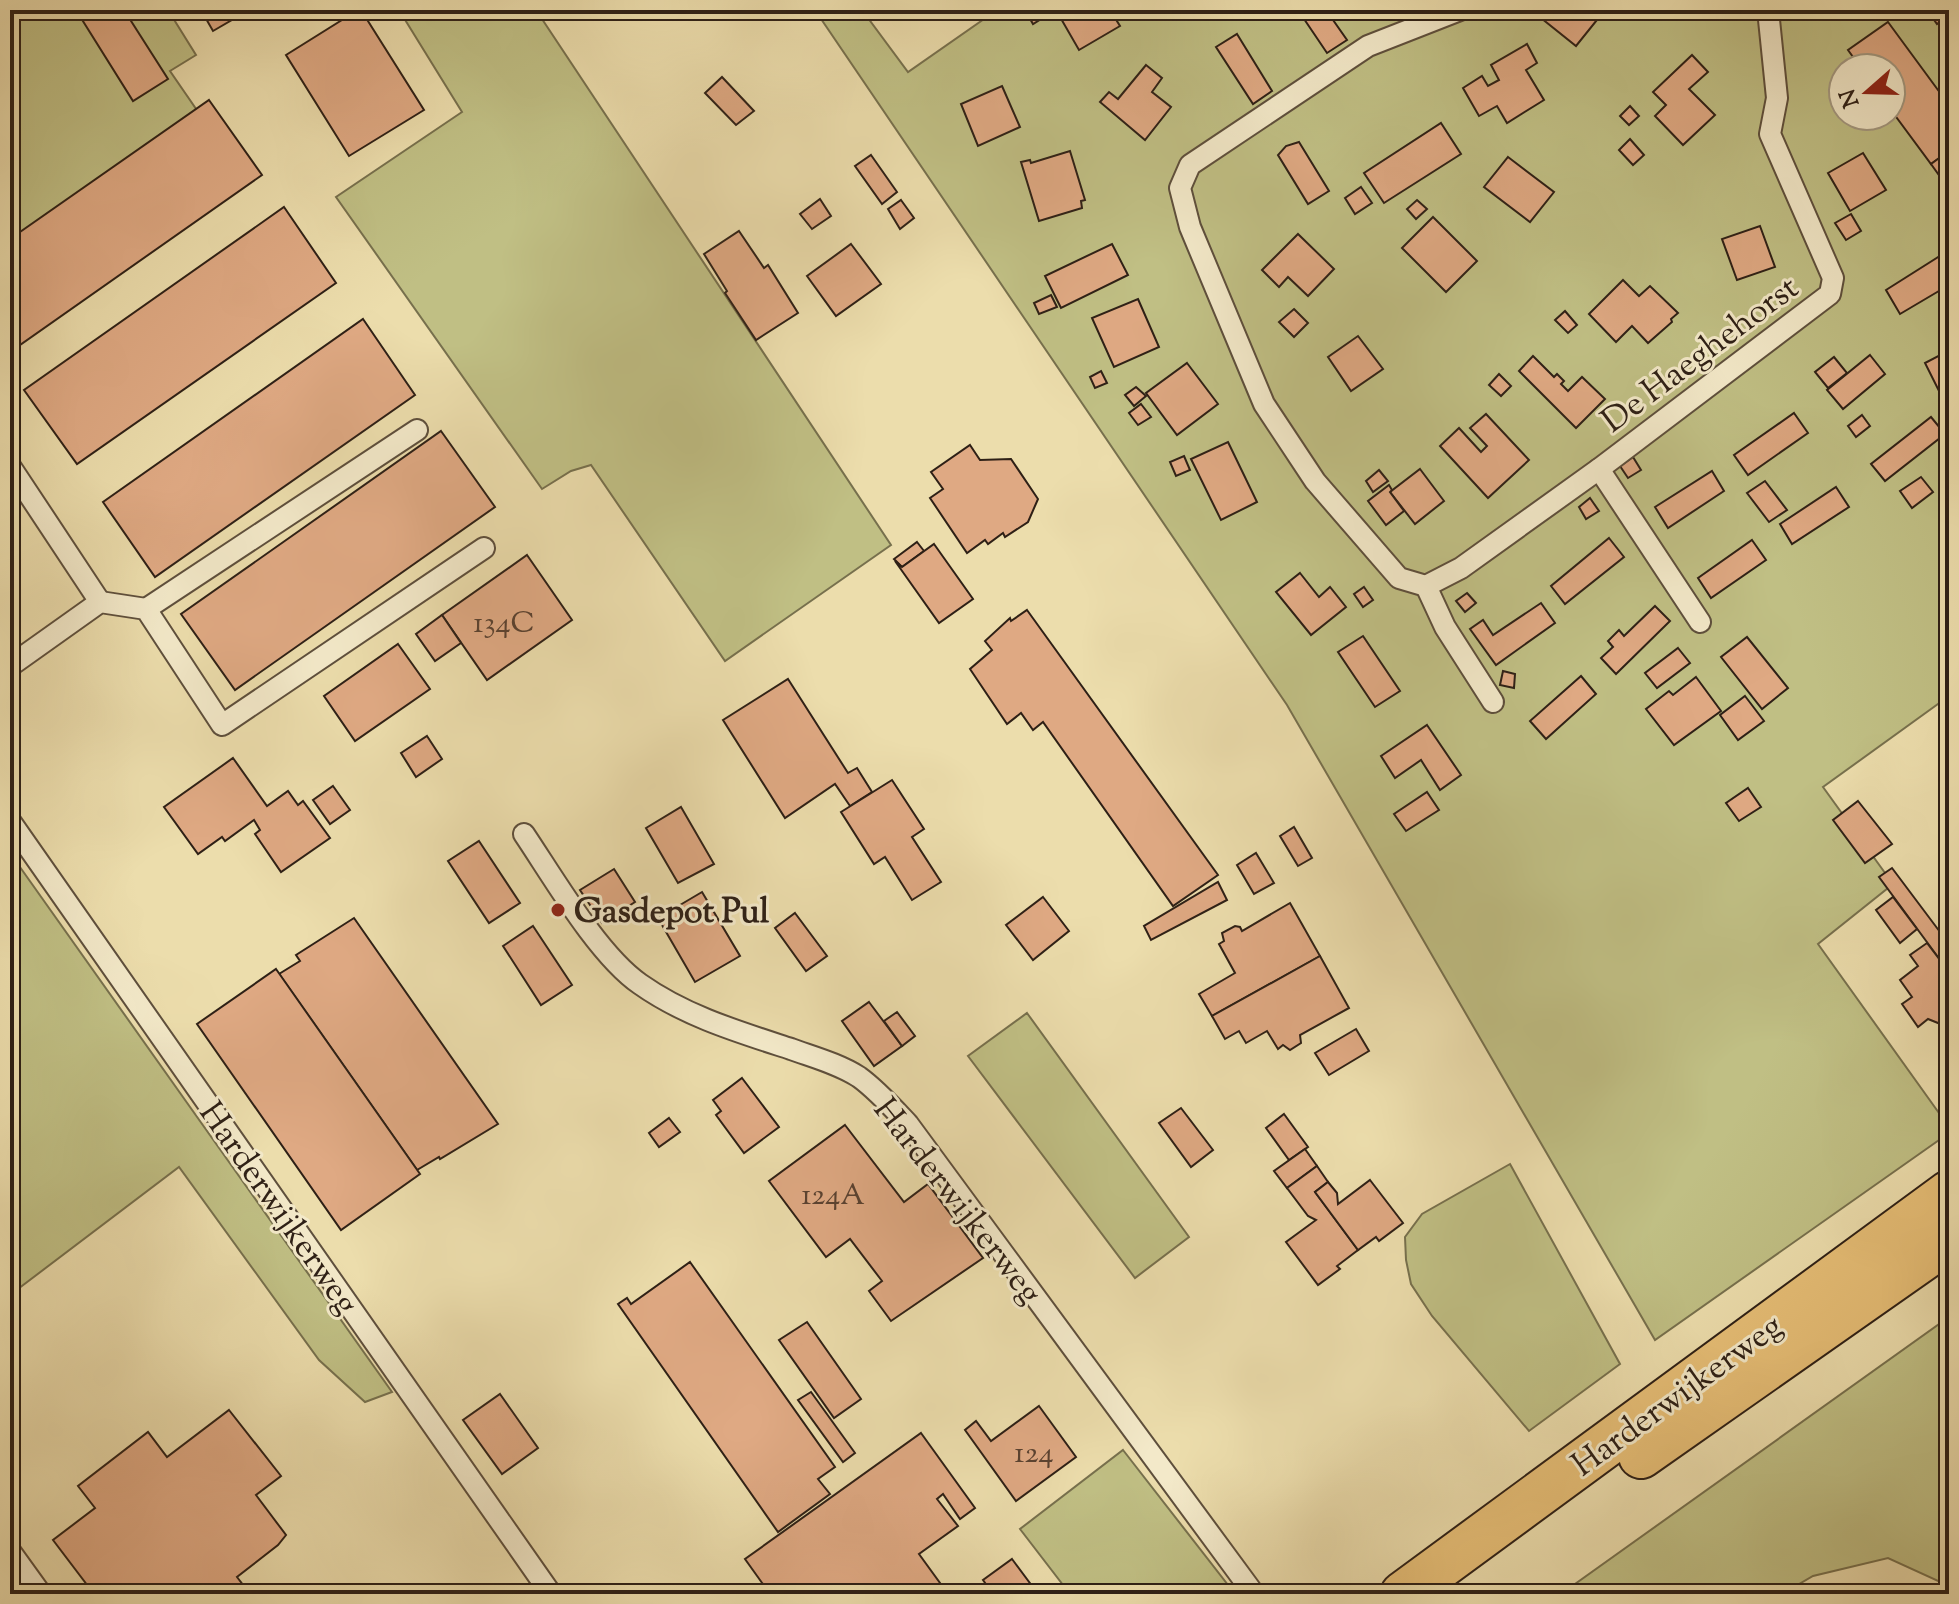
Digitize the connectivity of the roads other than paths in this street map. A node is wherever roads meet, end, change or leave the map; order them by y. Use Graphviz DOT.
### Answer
graph roads {
  1 [pos="1460,10"];
  2 [pos="1768,10"];
  3 [pos="417,430"];
  4 [pos="10,466"];
  5 [pos="1599,469"];
  6 [pos="484,548"];
  7 [pos="1426,586"];
  8 [pos="100,602"];
  9 [pos="146,609"];
  10 [pos="1700,622"];
  11 [pos="10,666"];
  12 [pos="1493,702"];
  13 [pos="10,821"];
  14 [pos="524,834"];
  15 [pos="1949,1193"];
  16 [pos="1949,1240"];
  17 [pos="10,1551"];
  18 [pos="41,1594"];
  19 [pos="551,1594"];
  20 [pos="1254,1594"];
  21 [pos="1403,1594"];
  22 [pos="1452,1594"];
  1 -- 7 [label="lane"];
  2 -- 5 [label="lane, De Haeghehorst"];
  3 -- 9 [label="lane"];
  4 -- 8 [label="lane"];
  5 -- 7 [label="lane, De Haeghehorst"];
  5 -- 10 [label="lane, De Haeghehorst"];
  6 -- 9 [label="lane"];
  7 -- 12 [label="lane"];
  8 -- 9 [label="lane"];
  8 -- 11 [label="lane"];
  13 -- 19 [label="lane, Harderwijkerweg"];
  14 -- 20 [label="lane, Harderwijkerweg"];
  15 -- 21 [label="main road, Harderwijkerweg"];
  16 -- 22 [label="main road, Harderwijkerweg"];
  17 -- 18 [label="lane"];
}
